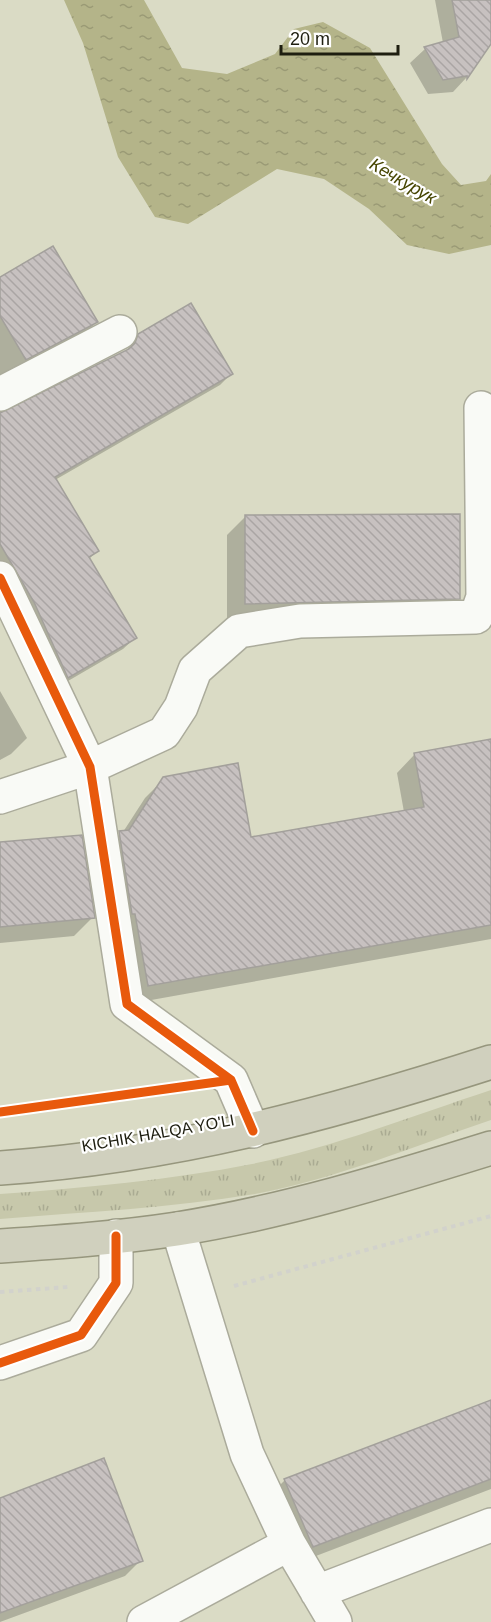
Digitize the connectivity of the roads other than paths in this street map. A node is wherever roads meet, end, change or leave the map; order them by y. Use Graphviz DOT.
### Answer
graph roads {
  1 [pos="120,332"];
  2 [pos="0,394"];
  3 [pos="481,408"];
  4 [pos="0,578"];
  5 [pos="90,767"];
  6 [pos="0,797"];
  7 [pos="491,1062"];
  8 [pos="253,1131"];
  9 [pos="491,1148"];
  10 [pos="0,1168"];
  11 [pos="178,1228"];
  12 [pos="116,1236"];
  13 [pos="0,1246"];
  14 [pos="0,1363"];
  15 [pos="491,1526"];
  16 [pos="289,1544"];
  17 [pos="318,1592"];
  18 [pos="144,1622"];
  19 [pos="335,1622"];
  1 -- 2 [label="street"];
  3 -- 5 [label="street"];
  4 -- 5 [label="street"];
  5 -- 6 [label="street"];
  5 -- 8 [label="street"];
  7 -- 8 [label="highway, KICHIK HALQA YO'LI"];
  8 -- 10 [label="highway, KICHIK HALQA YO'LI"];
  9 -- 11 [label="highway"];
  11 -- 12 [label="highway"];
  11 -- 16 [label="street"];
  12 -- 13 [label="highway"];
  12 -- 14 [label="street"];
  15 -- 17 [label="street"];
  16 -- 17 [label="street"];
  16 -- 18 [label="street"];
  17 -- 19 [label="street"];
}
